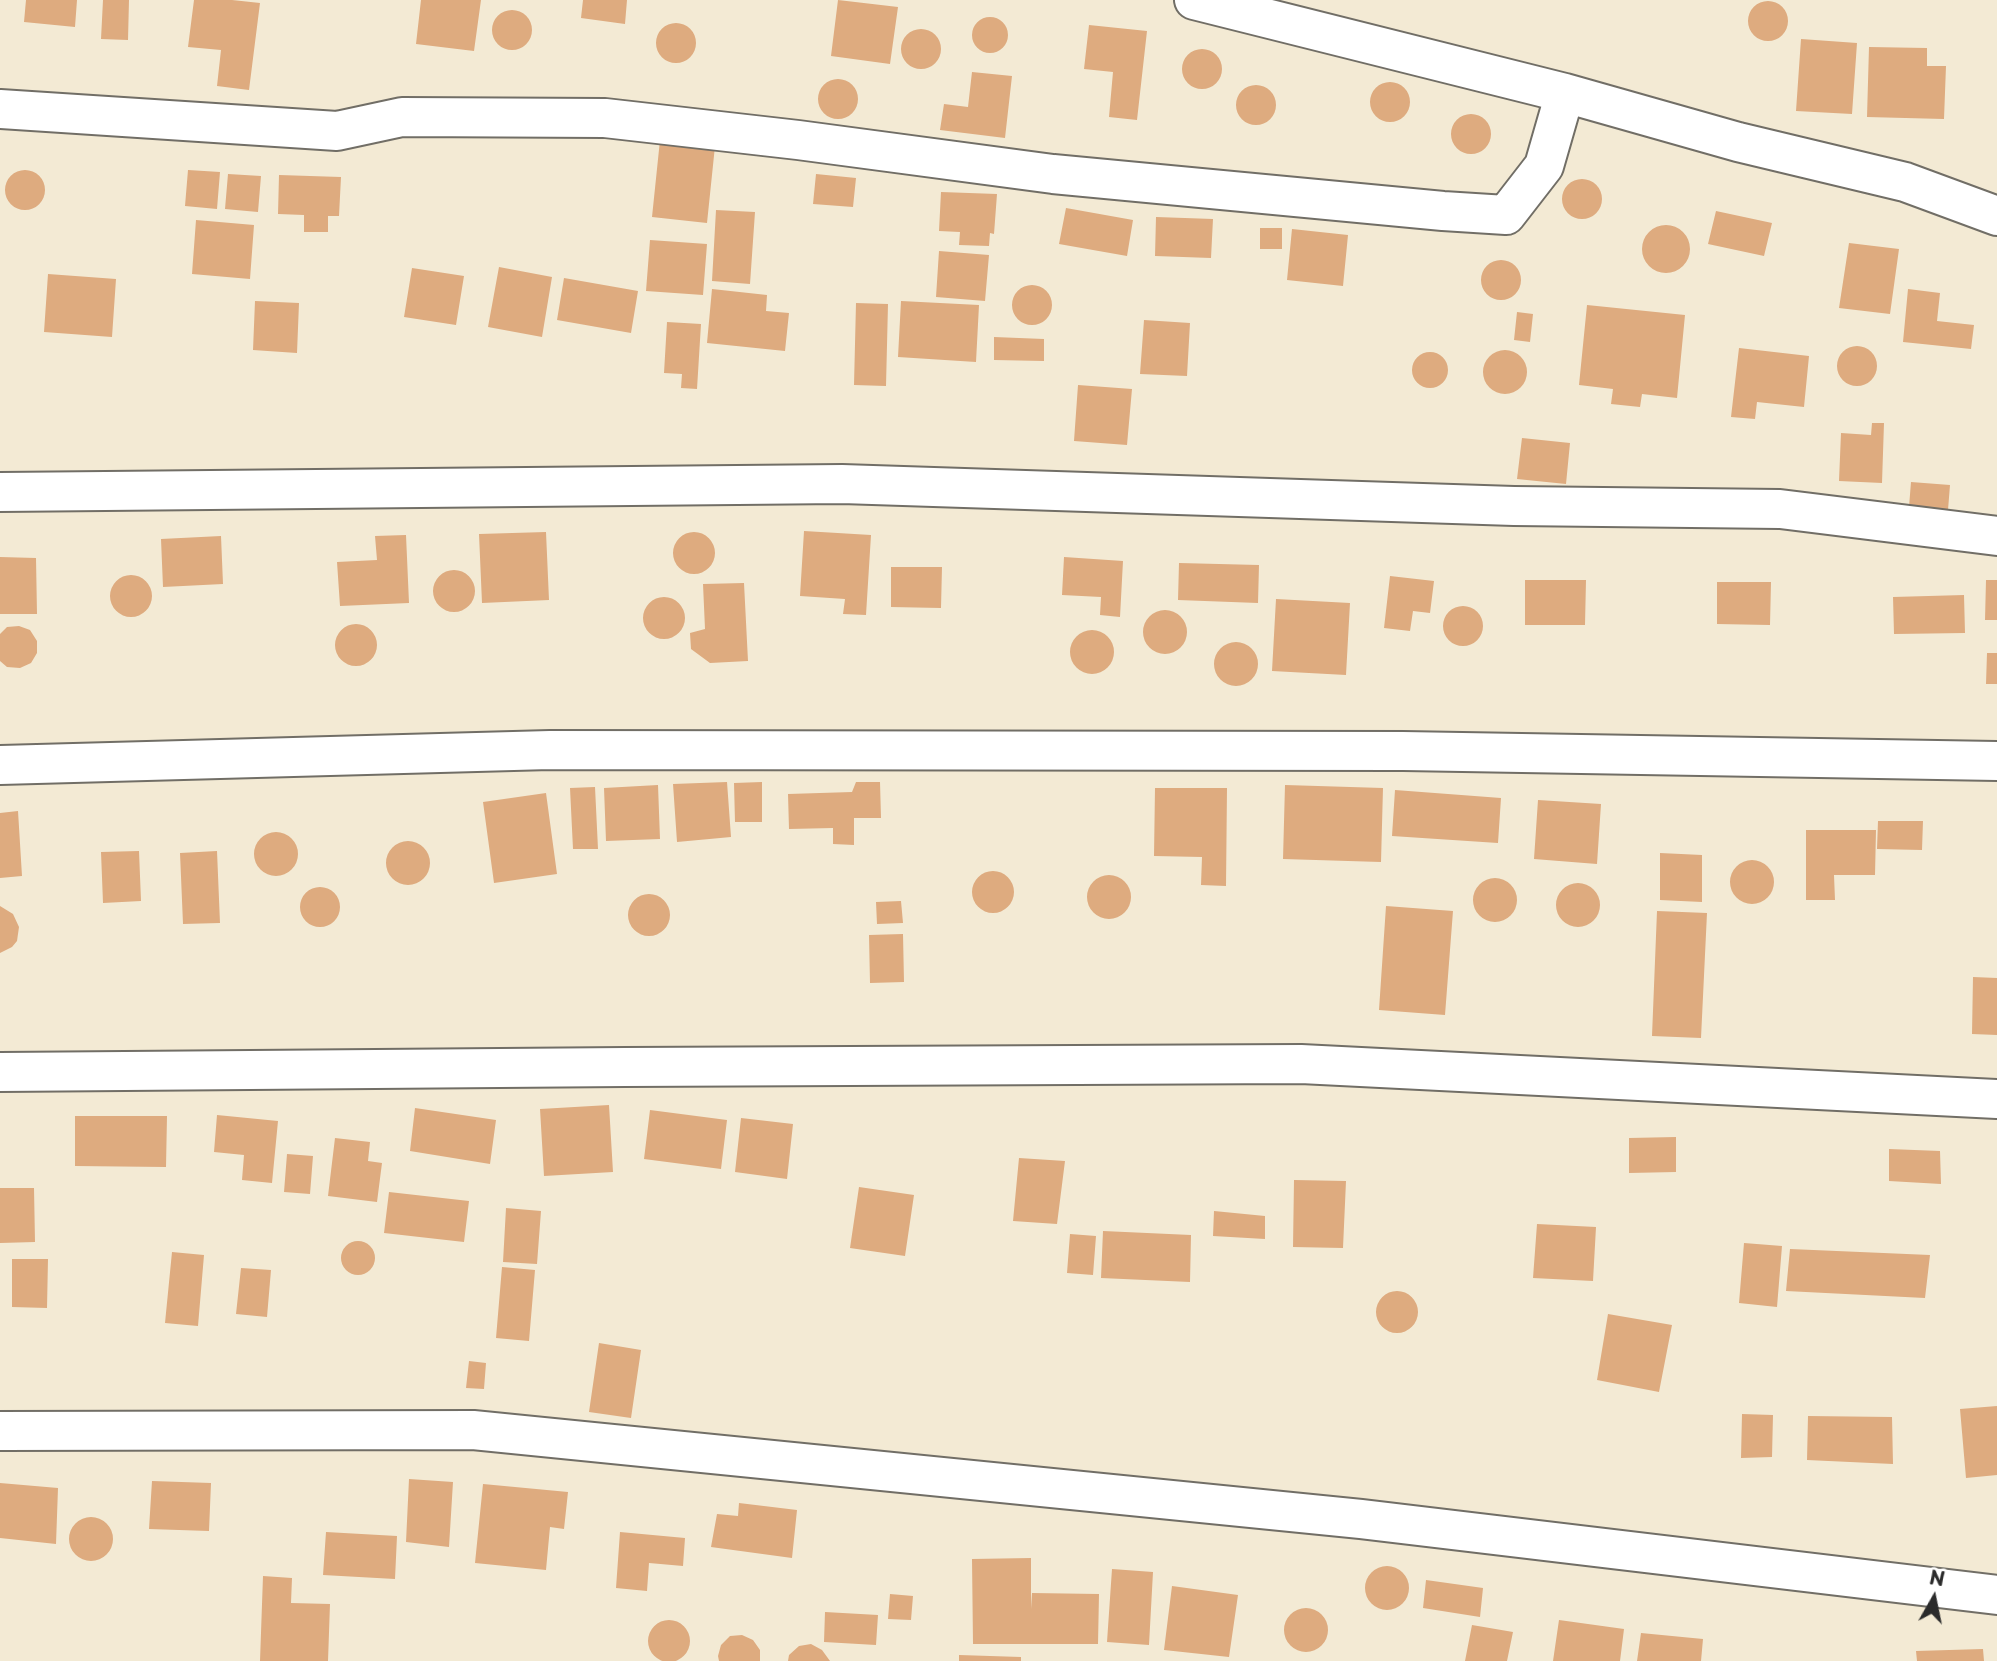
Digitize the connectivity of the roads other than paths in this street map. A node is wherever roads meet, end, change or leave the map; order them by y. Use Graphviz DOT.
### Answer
graph roads {
  1 [pos="1194,0"];
  2 [pos="1565,93"];
  3 [pos="0,108"];
  4 [pos="1997,216"];
  5 [pos="0,492"];
  6 [pos="1997,536"];
  7 [pos="1997,761"];
  8 [pos="0,765"];
  9 [pos="0,1072"];
  10 [pos="1997,1099"];
  11 [pos="0,1431"];
  12 [pos="1997,1595"];
  1 -- 2 [label="street"];
  2 -- 3 [label="street"];
  2 -- 4 [label="street"];
  5 -- 6 [label="street"];
  7 -- 8 [label="street"];
  9 -- 10 [label="street"];
  11 -- 12 [label="street"];
}
